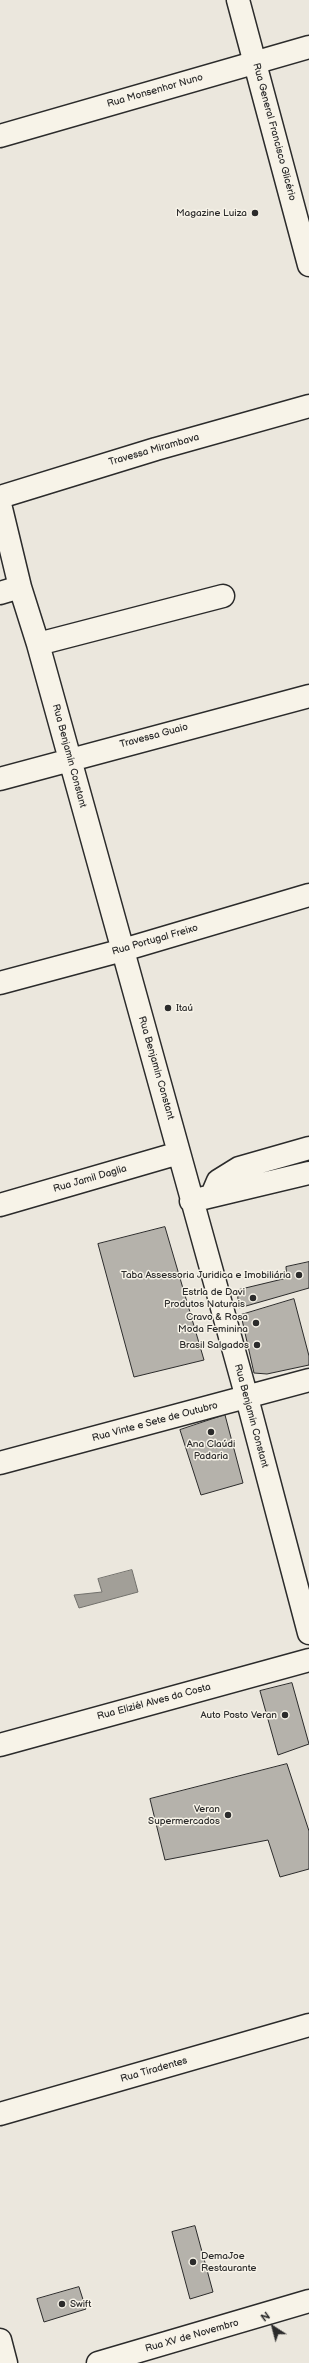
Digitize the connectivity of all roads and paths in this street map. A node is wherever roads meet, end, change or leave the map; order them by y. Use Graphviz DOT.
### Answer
graph roads {
  1 [pos="238,0"];
  2 [pos="309,47"];
  3 [pos="256,62"];
  4 [pos="0,136"];
  5 [pos="309,265"];
  6 [pos="309,406"];
  7 [pos="0,497"];
  8 [pos="0,504"];
  9 [pos="10,590"];
  10 [pos="223,596"];
  11 [pos="38,644"];
  12 [pos="309,696"];
  13 [pos="70,759"];
  14 [pos="0,778"];
  15 [pos="309,895"];
  16 [pos="123,950"];
  17 [pos="0,983"];
  18 [pos="309,1148"];
  19 [pos="179,1153"];
  20 [pos="309,1173"];
  21 [pos="212,1195"];
  22 [pos="191,1201"];
  23 [pos="0,1205"];
  24 [pos="309,1380"];
  25 [pos="247,1398"];
  26 [pos="0,1463"];
  27 [pos="309,1633"];
  28 [pos="309,1660"];
  29 [pos="0,1745"];
  30 [pos="309,2025"];
  31 [pos="0,2114"];
  32 [pos="309,2301"];
  33 [pos="0,2340"];
  34 [pos="6,2363"];
  35 [pos="98,2363"];
  1 -- 3 [label="street, Rua General Francisco Glicério"];
  2 -- 3 [label="street, Rua Monsenhor Nuno"];
  3 -- 4 [label="street, Rua Monsenhor Nuno"];
  3 -- 5 [label="street, Rua General Francisco Glicério"];
  6 -- 7 [label="street, Travessa Mirambava"];
  8 -- 9 [label="street, Rua Benjamin Constant"];
  9 -- 11 [label="street, Rua Benjamin Constant"];
  10 -- 11 [label="street"];
  11 -- 13 [label="street, Rua Benjamin Constant"];
  12 -- 13 [label="street, Travessa Guaio"];
  13 -- 14 [label="street, Travessa Guaio"];
  13 -- 16 [label="street, Rua Benjamin Constant"];
  15 -- 16 [label="street, Rua Portugal Freixo"];
  16 -- 17 [label="street, Rua Portugal Freixo"];
  16 -- 19 [label="street, Rua Benjamin Constant"];
  18 -- 21 [label="street"];
  19 -- 22 [label="street, Rua Benjamin Constant"];
  19 -- 23 [label="street, Rua Jamil Daglia"];
  20 -- 21 [label="street"];
  21 -- 22 [label="street"];
  22 -- 25 [label="street, Rua Benjamin Constant"];
  24 -- 25 [label="street, Rua Vinte e Sete de Outubro"];
  25 -- 26 [label="street, Rua Vinte e Sete de Outubro"];
  25 -- 27 [label="street, Rua Benjamin Constant"];
  28 -- 29 [label="street, Rua Eliziél Alves da Costa"];
  30 -- 31 [label="street, Rua Tiradentes"];
  32 -- 35 [label="street, Rua XV de Novembro"];
  33 -- 34 [label="street"];
}
